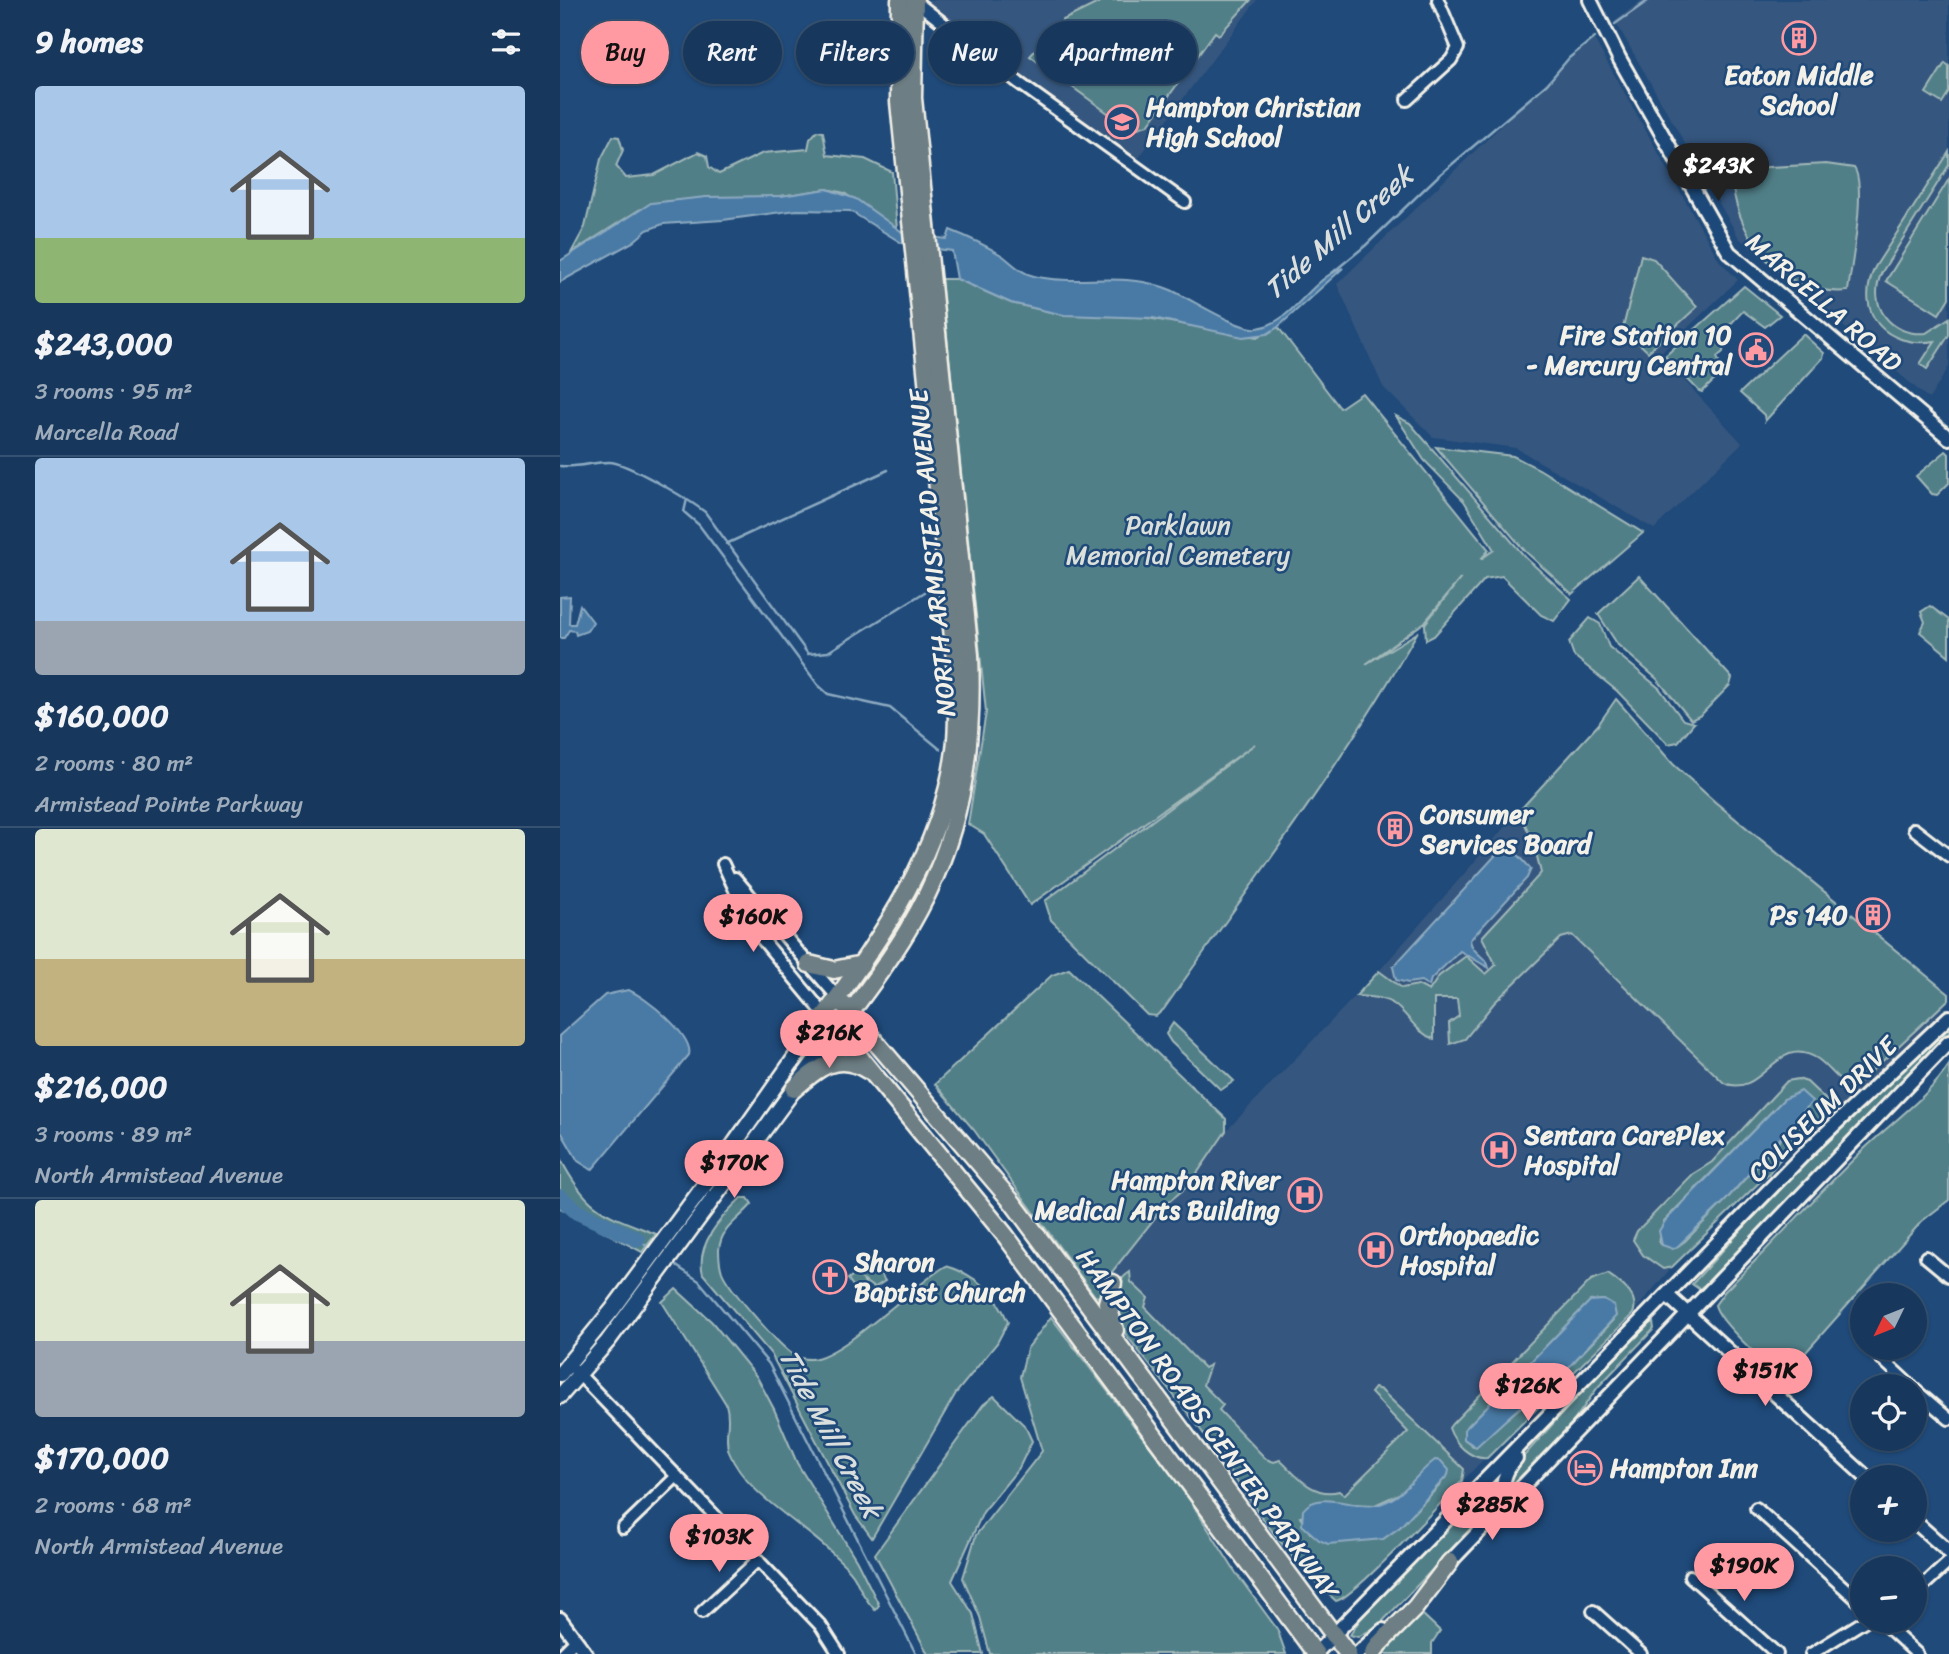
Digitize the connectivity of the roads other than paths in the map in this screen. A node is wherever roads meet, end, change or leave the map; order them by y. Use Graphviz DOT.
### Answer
graph roads {
  1 [pos="900,0"];
  2 [pos="914,0"];
  3 [pos="1438,0"];
  4 [pos="1590,0"];
  5 [pos="1406,100"];
  6 [pos="1185,202"];
  7 [pos="919,233"];
  8 [pos="922,253"];
  9 [pos="1949,438"];
  10 [pos="1914,829"];
  11 [pos="1949,856"];
  12 [pos="808,964"];
  13 [pos="862,964"];
  14 [pos="885,965"];
  15 [pos="838,998"];
  16 [pos="850,1012"];
  17 [pos="825,1016"];
  18 [pos="1949,1017"];
  19 [pos="837,1031"];
  20 [pos="1949,1042"];
  21 [pos="875,1074"];
  22 [pos="794,1089"];
  23 [pos="948,1125"];
  24 [pos="1926,1257"];
  25 [pos="658,1261"];
  26 [pos="1949,1276"];
  27 [pos="1113,1283"];
  28 [pos="1667,1294"];
  29 [pos="1688,1314"];
  30 [pos="1606,1356"];
  31 [pos="1883,1360"];
  32 [pos="570,1370"];
  33 [pos="1899,1374"];
  34 [pos="562,1390"];
  35 [pos="1927,1399"];
  36 [pos="1949,1419"];
  37 [pos="1193,1444"];
  38 [pos="1853,1465"];
  39 [pos="677,1476"];
  40 [pos="1505,1504"];
  41 [pos="1756,1508"];
  42 [pos="623,1528"];
  43 [pos="1927,1533"];
  44 [pos="1949,1552"];
  45 [pos="758,1560"];
  46 [pos="1450,1562"];
  47 [pos="1949,1562"];
  48 [pos="1690,1576"];
  49 [pos="1927,1582"];
  50 [pos="1850,1593"];
  51 [pos="1593,1611"];
  52 [pos="702,1612"];
  53 [pos="560,1619"];
  54 [pos="1850,1630"];
  55 [pos="1894,1633"];
  56 [pos="1334,1636"];
  57 [pos="576,1640"];
  58 [pos="562,1654"];
  59 [pos="586,1654"];
  60 [pos="838,1654"];
  61 [pos="1316,1654"];
  62 [pos="1348,1654"];
  63 [pos="1357,1654"];
  64 [pos="1373,1654"];
  65 [pos="1641,1654"];
  66 [pos="1777,1654"];
  67 [pos="1811,1654"];
  68 [pos="1917,1654"];
  1 -- 7 [label="main road, NORTH ARMISTEAD AVENUE"];
  2 -- 6 [label="street"];
  2 -- 7 [label="main road, NORTH ARMISTEAD AVENUE"];
  3 -- 5 [label="street"];
  4 -- 9 [label="street, MARCELLA ROAD"];
  7 -- 8 [label="main road, NORTH ARMISTEAD AVENUE"];
  8 -- 13 [label="main road, NORTH ARMISTEAD AVENUE"];
  8 -- 14 [label="main road, NORTH ARMISTEAD AVENUE"];
  10 -- 11 [label="street"];
  12 -- 13 [label="main road"];
  12 -- 15 [label="street"];
  12 -- 17 [label="street"];
  13 -- 15 [label="main road, NORTH ARMISTEAD AVENUE"];
  14 -- 16 [label="main road, NORTH ARMISTEAD AVENUE"];
  14 -- 23 [label="main road"];
  15 -- 16 [label="main road, HAMPTON ROADS CENTER PARKWAY"];
  15 -- 17 [label="main road, NORTH ARMISTEAD AVENUE"];
  16 -- 19 [label="main road, NORTH ARMISTEAD AVENUE"];
  16 -- 23 [label="main road, HAMPTON ROADS CENTER PARKWAY"];
  17 -- 19 [label="main road, HAMPTON ROADS CENTER PARKWAY"];
  17 -- 25 [label="main road, NORTH ARMISTEAD AVENUE"];
  18 -- 28 [label="street, COLISEUM DRIVE"];
  19 -- 21 [label="main road, HAMPTON ROADS CENTER PARKWAY"];
  19 -- 22 [label="main road, NORTH ARMISTEAD AVENUE"];
  20 -- 29 [label="street, COLISEUM DRIVE"];
  21 -- 22 [label="main road"];
  21 -- 61 [label="main road, HAMPTON ROADS CENTER PARKWAY"];
  22 -- 25 [label="main road, NORTH ARMISTEAD AVENUE"];
  23 -- 37 [label="main road, HAMPTON ROADS CENTER PARKWAY"];
  24 -- 26 [label="street"];
  25 -- 32 [label="main road, NORTH ARMISTEAD AVENUE"];
  27 -- 37 [label="main road"];
  28 -- 29 [label="street"];
  28 -- 30 [label="street, COLISEUM DRIVE"];
  29 -- 38 [label="street"];
  29 -- 40 [label="street, COLISEUM DRIVE"];
  30 -- 40 [label="street"];
  30 -- 56 [label="street, COLISEUM DRIVE"];
  31 -- 33 [label="street"];
  32 -- 34 [label="main road, NORTH ARMISTEAD AVENUE"];
  32 -- 39 [label="street"];
  35 -- 36 [label="street"];
  37 -- 56 [label="main road, HAMPTON ROADS CENTER PARKWAY"];
  39 -- 42 [label="street"];
  39 -- 45 [label="street"];
  40 -- 46 [label="street, COLISEUM DRIVE"];
  41 -- 50 [label="street"];
  43 -- 44 [label="street"];
  45 -- 52 [label="street"];
  45 -- 60 [label="street"];
  46 -- 63 [label="street, COLISEUM DRIVE"];
  46 -- 64 [label="main road"];
  47 -- 49 [label="street"];
  48 -- 66 [label="street"];
  51 -- 65 [label="street"];
  53 -- 57 [label="street"];
  54 -- 67 [label="street"];
  55 -- 68 [label="street"];
  56 -- 61 [label="street, COLISEUM DRIVE"];
  56 -- 62 [label="main road, HAMPTON ROADS CENTER PARKWAY"];
  57 -- 58 [label="street"];
  57 -- 59 [label="street"];
}
